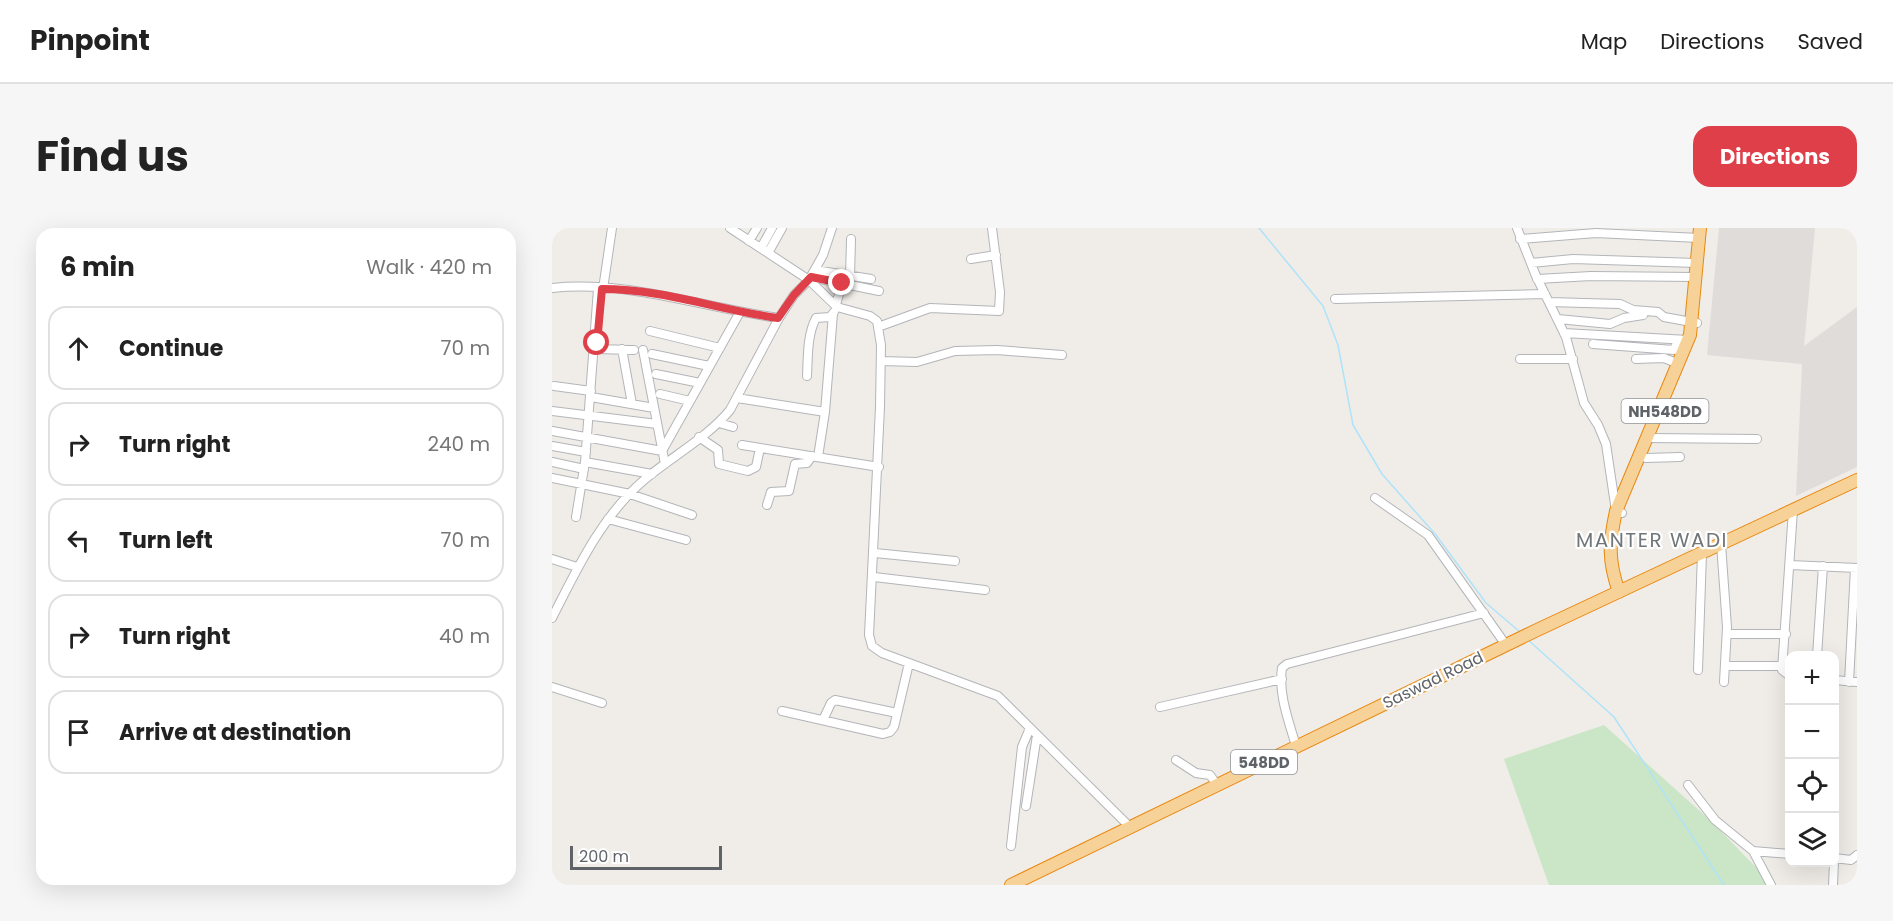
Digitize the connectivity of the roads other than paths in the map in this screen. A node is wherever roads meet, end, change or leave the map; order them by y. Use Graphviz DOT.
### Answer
graph roads {
  1 [pos="612,228"];
  2 [pos="732,228"];
  3 [pos="757,228"];
  4 [pos="772,228"];
  5 [pos="782,228"];
  6 [pos="832,228"];
  7 [pos="992,228"];
  8 [pos="1516,228"];
  9 [pos="1702,231"];
  10 [pos="743,232"];
  11 [pos="1520,238"];
  12 [pos="851,239"];
  13 [pos="749,241"];
  14 [pos="765,251"];
  15 [pos="996,255"];
  16 [pos="971,259"];
  17 [pos="1698,263"];
  18 [pos="1531,264"];
  19 [pos="812,276"];
  20 [pos="1696,277"];
  21 [pos="850,278"];
  22 [pos="871,279"];
  23 [pos="1538,279"];
  24 [pos="842,283"];
  25 [pos="552,288"];
  26 [pos="601,289"];
  27 [pos="879,291"];
  28 [pos="1547,298"];
  29 [pos="1335,299"];
  30 [pos="835,309"];
  31 [pos="740,312"];
  32 [pos="1660,315"];
  33 [pos="778,318"];
  34 [pos="1558,319"];
  35 [pos="1695,322"];
  36 [pos="879,327"];
  37 [pos="650,331"];
  38 [pos="1564,333"];
  39 [pos="1683,340"];
  40 [pos="1593,344"];
  41 [pos="595,347"];
  42 [pos="720,348"];
  43 [pos="622,349"];
  44 [pos="652,354"];
  45 [pos="1062,355"];
  46 [pos="1520,359"];
  47 [pos="1573,359"];
  48 [pos="1636,359"];
  49 [pos="880,361"];
  50 [pos="1679,364"];
  51 [pos="710,366"];
  52 [pos="656,374"];
  53 [pos="807,376"];
  54 [pos="700,383"];
  55 [pos="554,386"];
  56 [pos="1672,386"];
  57 [pos="591,394"];
  58 [pos="660,394"];
  59 [pos="737,398"];
  60 [pos="690,400"];
  61 [pos="632,404"];
  62 [pos="654,408"];
  63 [pos="552,411"];
  64 [pos="825,412"];
  65 [pos="589,416"];
  66 [pos="719,423"];
  67 [pos="657,424"];
  68 [pos="733,427"];
  69 [pos="552,431"];
  70 [pos="586,437"];
  71 [pos="699,437"];
  72 [pos="1650,438"];
  73 [pos="1757,439"];
  74 [pos="742,445"];
  75 [pos="552,446"];
  76 [pos="760,448"];
  77 [pos="662,451"];
  78 [pos="586,452"];
  79 [pos="815,457"];
  80 [pos="1680,457"];
  81 [pos="1646,458"];
  82 [pos="552,462"];
  83 [pos="665,464"];
  84 [pos="584,465"];
  85 [pos="879,467"];
  86 [pos="652,474"];
  87 [pos="552,478"];
  88 [pos="1855,482"];
  89 [pos="581,484"];
  90 [pos="630,494"];
  91 [pos="1375,498"];
  92 [pos="766,505"];
  93 [pos="1793,510"];
  94 [pos="1619,512"];
  95 [pos="692,515"];
  96 [pos="576,517"];
  97 [pos="608,519"];
  98 [pos="687,540"];
  99 [pos="1721,544"];
  100 [pos="875,553"];
  101 [pos="1702,553"];
  102 [pos="552,559"];
  103 [pos="955,561"];
  104 [pos="1790,565"];
  105 [pos="1823,566"];
  106 [pos="577,567"];
  107 [pos="1856,568"];
  108 [pos="874,577"];
  109 [pos="985,590"];
  110 [pos="1622,591"];
  111 [pos="1484,613"];
  112 [pos="552,618"];
  113 [pos="1727,634"];
  114 [pos="1786,634"];
  115 [pos="1512,642"];
  116 [pos="1817,651"];
  117 [pos="909,663"];
  118 [pos="1725,666"];
  119 [pos="1783,666"];
  120 [pos="1698,670"];
  121 [pos="1785,674"];
  122 [pos="1282,679"];
  123 [pos="1724,682"];
  124 [pos="1853,682"];
  125 [pos="552,687"];
  126 [pos="602,703"];
  127 [pos="1160,707"];
  128 [pos="782,711"];
  129 [pos="897,713"];
  130 [pos="823,720"];
  131 [pos="1030,728"];
  132 [pos="1037,735"];
  133 [pos="1296,746"];
  134 [pos="1176,760"];
  135 [pos="1217,785"];
  136 [pos="1688,785"];
  137 [pos="1026,806"];
  138 [pos="1130,827"];
  139 [pos="1011,846"];
  140 [pos="1753,850"];
  141 [pos="1785,853"];
  142 [pos="1857,855"];
  143 [pos="1839,859"];
  144 [pos="1834,867"];
  145 [pos="1011,885"];
  146 [pos="1771,885"];
  147 [pos="1833,885"];
  1 -- 26 [label="street"];
  2 -- 10 [label="street"];
  3 -- 13 [label="street"];
  4 -- 14 [label="street"];
  5 -- 14 [label="street"];
  6 -- 19 [label="street"];
  7 -- 15 [label="street"];
  8 -- 11 [label="street"];
  9 -- 11 [label="street"];
  9 -- 17 [label="highway, NH548DD"];
  9 -- 35 [label="highway, NH548DD"];
  10 -- 13 [label="street"];
  11 -- 18 [label="street"];
  12 -- 21 [label="street"];
  13 -- 14 [label="street"];
  14 -- 19 [label="street"];
  15 -- 16 [label="street"];
  15 -- 36 [label="street"];
  17 -- 18 [label="street"];
  17 -- 20 [label="highway, NH548DD"];
  18 -- 23 [label="street"];
  19 -- 21 [label="street"];
  19 -- 24 [label="street"];
  19 -- 30 [label="street"];
  19 -- 33 [label="street"];
  20 -- 23 [label="street"];
  20 -- 35 [label="highway, NH548DD"];
  21 -- 22 [label="street"];
  23 -- 28 [label="street"];
  24 -- 27 [label="street"];
  24 -- 30 [label="street"];
  25 -- 26 [label="street"];
  26 -- 31 [label="street"];
  26 -- 41 [label="street"];
  28 -- 29 [label="street"];
  28 -- 32 [label="street"];
  28 -- 34 [label="street"];
  30 -- 36 [label="street"];
  30 -- 53 [label="street"];
  30 -- 64 [label="street"];
  31 -- 33 [label="street"];
  31 -- 42 [label="street"];
  32 -- 34 [label="street"];
  32 -- 35 [label="street"];
  33 -- 59 [label="street"];
  34 -- 38 [label="street"];
  35 -- 39 [label="highway, NH548DD"];
  35 -- 56 [label="highway, NH548DD"];
  36 -- 49 [label="street"];
  37 -- 42 [label="street"];
  38 -- 39 [label="street"];
  38 -- 47 [label="street"];
  39 -- 40 [label="street"];
  39 -- 50 [label="highway, NH548DD"];
  41 -- 43 [label="street"];
  41 -- 57 [label="street"];
  42 -- 51 [label="street"];
  43 -- 61 [label="street"];
  43 -- 62 [label="street"];
  44 -- 51 [label="street"];
  45 -- 49 [label="street"];
  46 -- 47 [label="street"];
  47 -- 94 [label="street"];
  48 -- 50 [label="street"];
  49 -- 85 [label="street"];
  50 -- 56 [label="highway, NH548DD"];
  51 -- 54 [label="street"];
  52 -- 54 [label="street"];
  54 -- 60 [label="street"];
  55 -- 57 [label="street"];
  56 -- 72 [label="highway, NH548DD"];
  57 -- 61 [label="street"];
  57 -- 65 [label="street"];
  58 -- 60 [label="street"];
  59 -- 64 [label="street"];
  59 -- 66 [label="street"];
  60 -- 77 [label="street"];
  61 -- 62 [label="street"];
  62 -- 67 [label="street"];
  63 -- 65 [label="street"];
  64 -- 79 [label="street"];
  65 -- 67 [label="street"];
  65 -- 70 [label="street"];
  66 -- 68 [label="street"];
  66 -- 71 [label="street"];
  67 -- 77 [label="street"];
  69 -- 70 [label="street"];
  70 -- 77 [label="street"];
  70 -- 78 [label="street"];
  71 -- 76 [label="street"];
  71 -- 83 [label="street"];
  72 -- 73 [label="street"];
  72 -- 81 [label="highway, NH548DD"];
  72 -- 94 [label="highway, NH548DD"];
  74 -- 76 [label="street"];
  75 -- 78 [label="street"];
  76 -- 79 [label="street"];
  77 -- 83 [label="street"];
  78 -- 84 [label="street"];
  79 -- 85 [label="street"];
  79 -- 92 [label="street"];
  80 -- 81 [label="street"];
  81 -- 94 [label="highway, NH548DD"];
  82 -- 84 [label="street"];
  83 -- 86 [label="street"];
  84 -- 86 [label="street"];
  84 -- 89 [label="street"];
  85 -- 100 [label="street"];
  86 -- 90 [label="street"];
  87 -- 89 [label="street"];
  88 -- 93 [label="highway, Saswad Road"];
  89 -- 90 [label="street"];
  89 -- 96 [label="street"];
  90 -- 95 [label="street"];
  90 -- 97 [label="street"];
  91 -- 111 [label="street"];
  93 -- 99 [label="highway, Saswad Road"];
  93 -- 104 [label="street"];
  94 -- 110 [label="highway, NH548DD"];
  97 -- 98 [label="street"];
  97 -- 106 [label="street"];
  99 -- 101 [label="highway, Saswad Road"];
  99 -- 113 [label="street"];
  100 -- 103 [label="street"];
  100 -- 108 [label="street"];
  101 -- 110 [label="highway, Saswad Road"];
  101 -- 120 [label="street"];
  102 -- 106 [label="street"];
  104 -- 105 [label="street"];
  104 -- 114 [label="street"];
  105 -- 107 [label="street"];
  105 -- 116 [label="street"];
  106 -- 112 [label="street"];
  107 -- 124 [label="street"];
  108 -- 109 [label="street"];
  108 -- 117 [label="street"];
  110 -- 115 [label="highway, Saswad Road / 548DD"];
  111 -- 115 [label="street"];
  111 -- 122 [label="street"];
  113 -- 114 [label="street"];
  113 -- 118 [label="street"];
  114 -- 119 [label="street"];
  115 -- 133 [label="highway, Saswad Road / 548DD"];
  117 -- 129 [label="street"];
  117 -- 131 [label="street"];
  118 -- 119 [label="street"];
  118 -- 123 [label="street"];
  119 -- 121 [label="street"];
  122 -- 127 [label="street"];
  122 -- 133 [label="street"];
  125 -- 126 [label="street"];
  128 -- 130 [label="street"];
  129 -- 130 [label="street"];
  129 -- 130 [label="street"];
  131 -- 132 [label="street"];
  131 -- 139 [label="street"];
  132 -- 137 [label="street"];
  132 -- 138 [label="street"];
  133 -- 135 [label="highway, Saswad Road / 548DD"];
  134 -- 135 [label="street"];
  135 -- 138 [label="highway, Saswad Road / 548DD"];
  136 -- 140 [label="street"];
  138 -- 145 [label="highway, Saswad Road / 548DD"];
  140 -- 141 [label="street"];
  140 -- 146 [label="street"];
  142 -- 143 [label="street"];
  144 -- 147 [label="street"];
}
